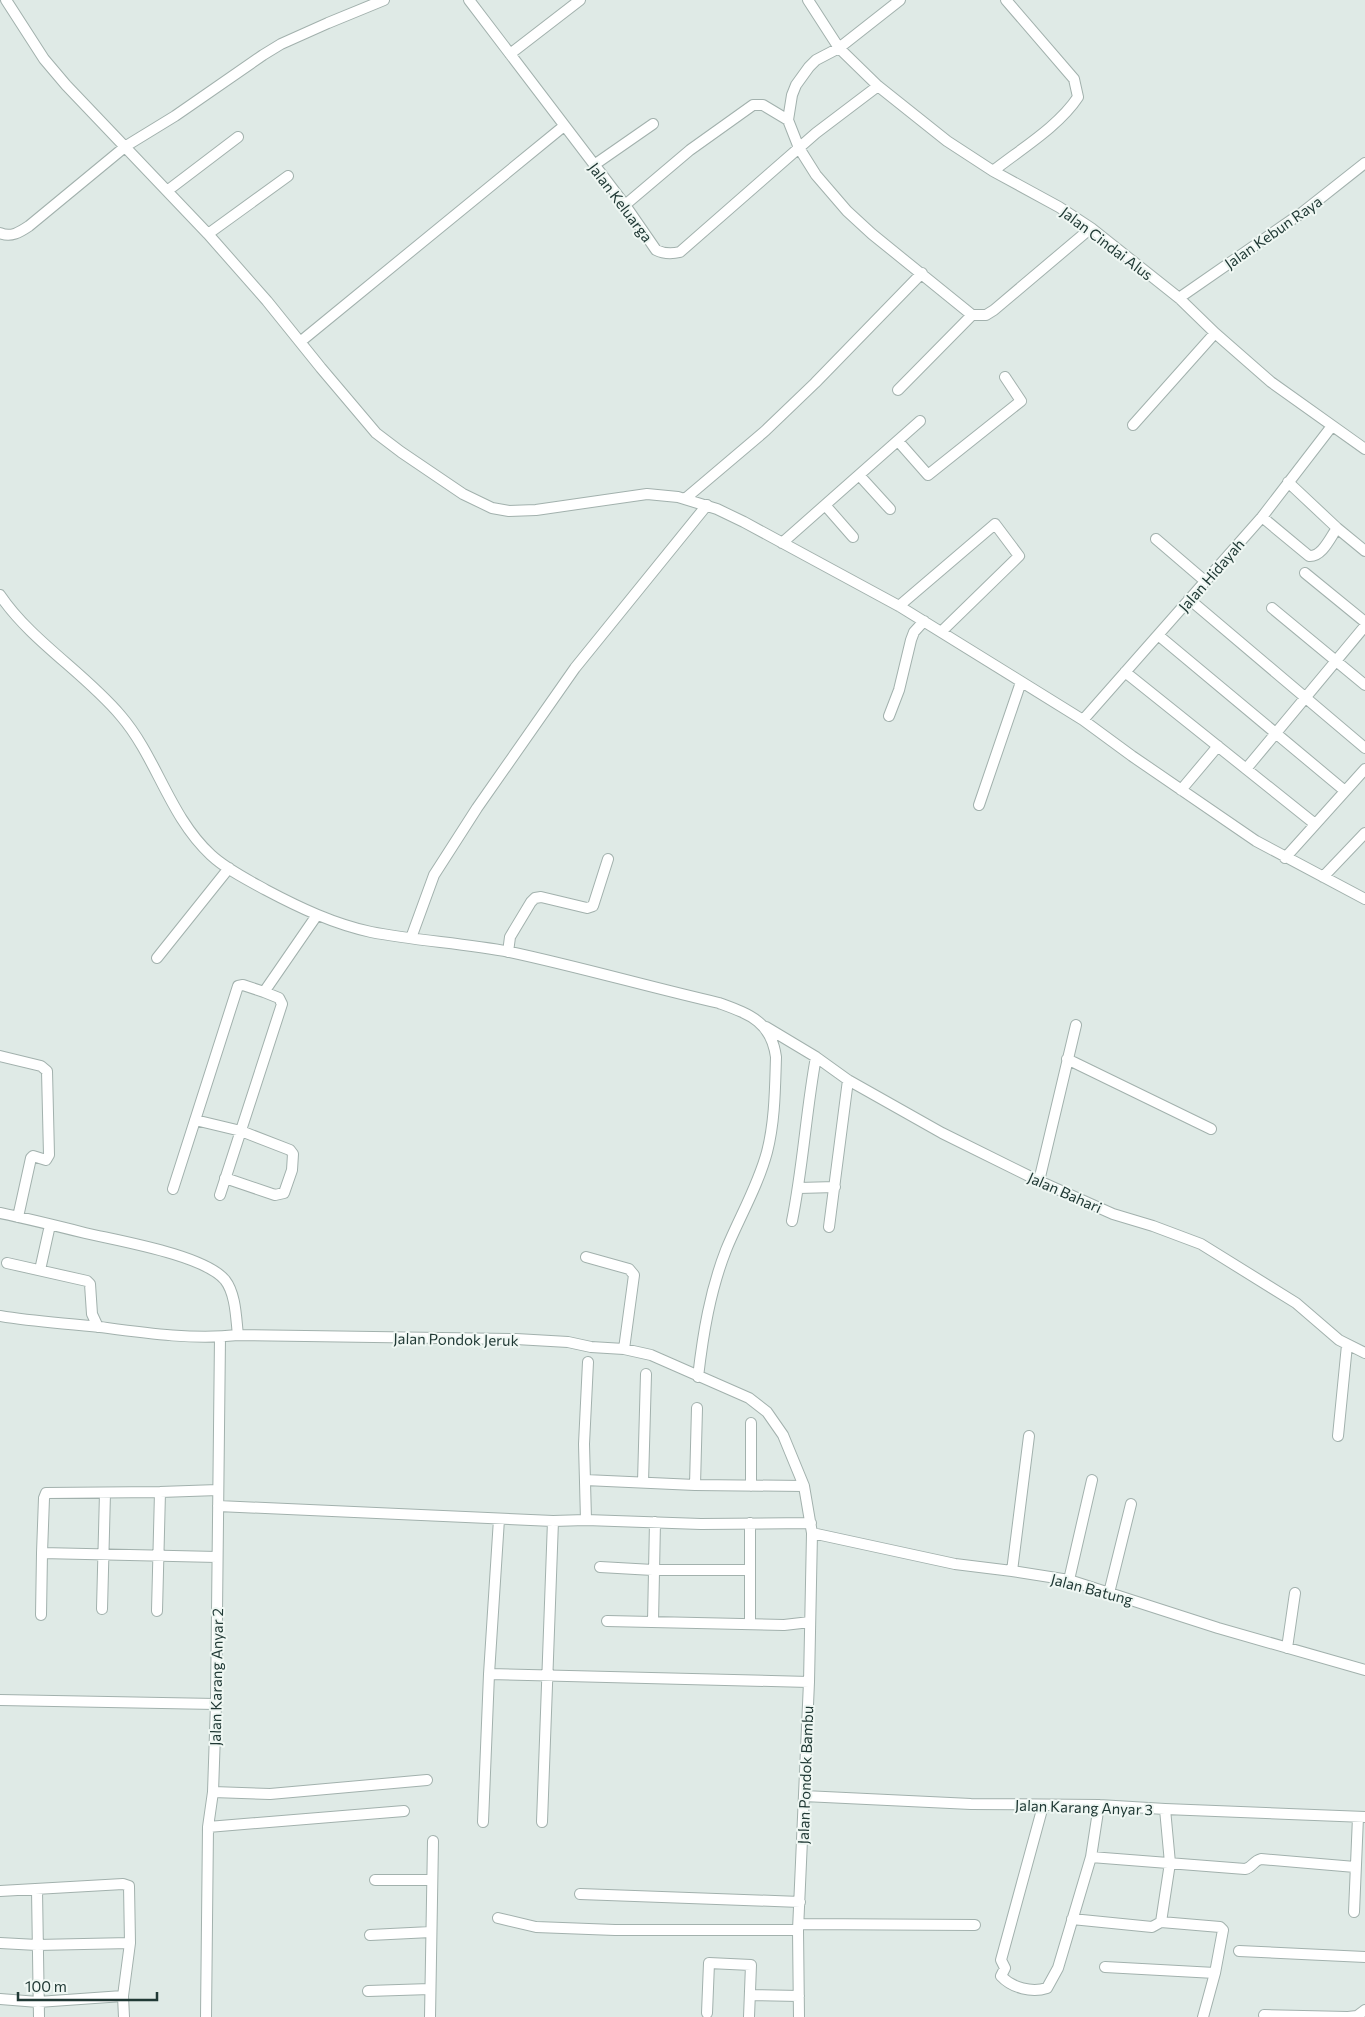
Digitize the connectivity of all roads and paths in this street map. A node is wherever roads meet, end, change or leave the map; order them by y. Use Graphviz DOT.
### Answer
graph roads {
  1 [pos="6,0"];
  2 [pos="384,0"];
  3 [pos="469,0"];
  4 [pos="580,0"];
  5 [pos="808,0"];
  6 [pos="900,0"];
  7 [pos="1006,0"];
  8 [pos="839,48"];
  9 [pos="510,54"];
  10 [pos="878,86"];
  11 [pos="788,120"];
  12 [pos="653,124"];
  13 [pos="564,126"];
  14 [pos="238,137"];
  15 [pos="126,146"];
  16 [pos="799,148"];
  17 [pos="1365,163"];
  18 [pos="594,165"];
  19 [pos="993,171"];
  20 [pos="288,176"];
  21 [pos="167,191"];
  22 [pos="625,205"];
  23 [pos="1091,228"];
  24 [pos="0,233"];
  25 [pos="208,234"];
  26 [pos="922,273"];
  27 [pos="1179,298"];
  28 [pos="972,315"];
  29 [pos="1215,333"];
  30 [pos="300,342"];
  31 [pos="1004,377"];
  32 [pos="898,390"];
  33 [pos="920,422"];
  34 [pos="1133,425"];
  35 [pos="1332,426"];
  36 [pos="898,441"];
  37 [pos="1365,449"];
  38 [pos="859,475"];
  39 [pos="1288,482"];
  40 [pos="686,498"];
  41 [pos="825,505"];
  42 [pos="707,506"];
  43 [pos="890,508"];
  44 [pos="1262,517"];
  45 [pos="1337,528"];
  46 [pos="854,537"];
  47 [pos="1156,539"];
  48 [pos="782,543"];
  49 [pos="1365,551"];
  50 [pos="1305,573"];
  51 [pos="1205,581"];
  52 [pos="0,595"];
  53 [pos="1189,599"];
  54 [pos="899,606"];
  55 [pos="1272,608"];
  56 [pos="924,621"];
  57 [pos="1365,622"];
  58 [pos="1365,626"];
  59 [pos="941,632"];
  60 [pos="1158,634"];
  61 [pos="1336,660"];
  62 [pos="1125,672"];
  63 [pos="1022,682"];
  64 [pos="1365,684"];
  65 [pos="1305,696"];
  66 [pos="889,716"];
  67 [pos="1083,720"];
  68 [pos="1275,732"];
  69 [pos="1218,746"];
  70 [pos="1365,748"];
  71 [pos="1246,769"];
  72 [pos="1365,769"];
  73 [pos="1181,790"];
  74 [pos="1345,791"];
  75 [pos="979,805"];
  76 [pos="1315,824"];
  77 [pos="1365,833"];
  78 [pos="1285,858"];
  79 [pos="608,859"];
  80 [pos="229,868"];
  81 [pos="1322,877"];
  82 [pos="1365,899"];
  83 [pos="317,915"];
  84 [pos="411,938"];
  85 [pos="508,952"];
  86 [pos="157,958"];
  87 [pos="264,992"];
  88 [pos="1076,1025"];
  89 [pos="765,1026"];
  90 [pos="0,1056"];
  91 [pos="816,1057"];
  92 [pos="1067,1059"];
  93 [pos="848,1080"];
  94 [pos="195,1120"];
  95 [pos="1211,1129"];
  96 [pos="241,1131"];
  97 [pos="225,1178"];
  98 [pos="1039,1182"];
  99 [pos="799,1188"];
  100 [pos="835,1188"];
  101 [pos="172,1189"];
  102 [pos="220,1195"];
  103 [pos="0,1213"];
  104 [pos="18,1217"];
  105 [pos="792,1221"];
  106 [pos="50,1225"];
  107 [pos="829,1226"];
  108 [pos="586,1257"];
  109 [pos="7,1263"];
  110 [pos="40,1270"];
  111 [pos="0,1316"];
  112 [pos="98,1327"];
  113 [pos="238,1335"];
  114 [pos="220,1337"];
  115 [pos="1347,1345"];
  116 [pos="624,1349"];
  117 [pos="1365,1353"];
  118 [pos="588,1362"];
  119 [pos="646,1374"];
  120 [pos="698,1377"];
  121 [pos="697,1408"];
  122 [pos="751,1423"];
  123 [pos="1029,1436"];
  124 [pos="1338,1436"];
  125 [pos="585,1480"];
  126 [pos="1092,1480"];
  127 [pos="643,1482"];
  128 [pos="695,1485"];
  129 [pos="751,1486"];
  130 [pos="804,1486"];
  131 [pos="218,1490"];
  132 [pos="160,1492"];
  133 [pos="105,1493"];
  134 [pos="1131,1504"];
  135 [pos="218,1506"];
  136 [pos="499,1519"];
  137 [pos="586,1520"];
  138 [pos="553,1521"];
  139 [pos="655,1522"];
  140 [pos="750,1523"];
  141 [pos="812,1528"];
  142 [pos="42,1553"];
  143 [pos="104,1554"];
  144 [pos="158,1556"];
  145 [pos="217,1557"];
  146 [pos="600,1567"];
  147 [pos="653,1570"];
  148 [pos="750,1570"];
  149 [pos="1012,1571"];
  150 [pos="1069,1580"];
  151 [pos="1109,1593"];
  152 [pos="1296,1593"];
  153 [pos="102,1609"];
  154 [pos="157,1611"];
  155 [pos="42,1615"];
  156 [pos="607,1621"];
  157 [pos="653,1622"];
  158 [pos="810,1622"];
  159 [pos="750,1624"];
  160 [pos="1287,1648"];
  161 [pos="1365,1670"];
  162 [pos="489,1674"];
  163 [pos="547,1675"];
  164 [pos="809,1682"];
  165 [pos="0,1700"];
  166 [pos="216,1704"];
  167 [pos="427,1780"];
  168 [pos="213,1792"];
  169 [pos="804,1796"];
  170 [pos="1099,1805"];
  171 [pos="1043,1806"];
  172 [pos="1165,1809"];
  173 [pos="404,1811"];
  174 [pos="1362,1817"];
  175 [pos="483,1822"];
  176 [pos="542,1822"];
  177 [pos="208,1827"];
  178 [pos="433,1841"];
  179 [pos="1091,1857"];
  180 [pos="1170,1862"];
  181 [pos="1355,1867"];
  182 [pos="375,1880"];
  183 [pos="432,1880"];
  184 [pos="37,1890"];
  185 [pos="0,1891"];
  186 [pos="580,1894"];
  187 [pos="800,1902"];
  188 [pos="1354,1912"];
  189 [pos="498,1918"];
  190 [pos="1072,1919"];
  191 [pos="1160,1922"];
  192 [pos="975,1925"];
  193 [pos="799,1927"];
  194 [pos="432,1932"];
  195 [pos="370,1935"];
  196 [pos="0,1943"];
  197 [pos="130,1943"];
  198 [pos="37,1945"];
  199 [pos="1239,1952"];
  200 [pos="1365,1957"];
  201 [pos="1105,1967"];
  202 [pos="1215,1973"];
  203 [pos="430,1989"];
  204 [pos="368,1992"];
  205 [pos="750,1994"];
  206 [pos="123,1996"];
  207 [pos="799,1996"];
  208 [pos="0,1999"];
  209 [pos="38,2002"];
  210 [pos="1365,2010"];
  211 [pos="707,2013"];
  212 [pos="1264,2015"];
  213 [pos="39,2017"];
  214 [pos="124,2017"];
  215 [pos="206,2017"];
  216 [pos="430,2017"];
  217 [pos="749,2017"];
  218 [pos="799,2017"];
  219 [pos="1203,2017"];
  220 [pos="1343,2017"];
  1 -- 15 [label="street"];
  2 -- 15 [label="street"];
  3 -- 9 [label="street, Jalan Keluarga"];
  4 -- 9 [label="street"];
  5 -- 8 [label="street, Jalan Cindai Alus"];
  6 -- 8 [label="street"];
  7 -- 19 [label="street"];
  8 -- 10 [label="street, Jalan Cindai Alus"];
  8 -- 11 [label="street"];
  9 -- 13 [label="street, Jalan Keluarga"];
  10 -- 16 [label="street, Jalan Keluarga"];
  10 -- 19 [label="street, Jalan Cindai Alus"];
  11 -- 16 [label="street"];
  11 -- 22 [label="street"];
  12 -- 18 [label="street"];
  13 -- 18 [label="street, Jalan Keluarga"];
  13 -- 30 [label="street"];
  14 -- 21 [label="street"];
  15 -- 21 [label="street"];
  15 -- 24 [label="street"];
  16 -- 22 [label="street, Jalan Keluarga"];
  16 -- 26 [label="street"];
  17 -- 27 [label="street, Jalan Kebun Raya"];
  18 -- 22 [label="street, Jalan Keluarga"];
  19 -- 23 [label="street, Jalan Cindai Alus"];
  20 -- 25 [label="street"];
  21 -- 25 [label="street"];
  23 -- 27 [label="street, Jalan Cindai Alus"];
  23 -- 28 [label="street"];
  25 -- 30 [label="street"];
  26 -- 28 [label="street"];
  26 -- 40 [label="street"];
  27 -- 29 [label="street, Jalan Cindai Alus"];
  28 -- 32 [label="street"];
  29 -- 34 [label="street"];
  29 -- 35 [label="street, Jalan Cindai Alus"];
  30 -- 40 [label="street"];
  31 -- 36 [label="street"];
  33 -- 36 [label="street"];
  35 -- 37 [label="street, Jalan Cindai Alus"];
  35 -- 39 [label="street, Jalan Hidayah"];
  36 -- 38 [label="street"];
  38 -- 41 [label="street"];
  38 -- 43 [label="street"];
  39 -- 44 [label="street, Jalan Hidayah"];
  39 -- 45 [label="street"];
  40 -- 42 [label="street"];
  41 -- 46 [label="street"];
  41 -- 48 [label="street"];
  42 -- 48 [label="street"];
  42 -- 84 [label="street"];
  44 -- 45 [label="street"];
  44 -- 51 [label="street, Jalan Hidayah"];
  45 -- 49 [label="street"];
  47 -- 51 [label="street"];
  48 -- 54 [label="street"];
  50 -- 57 [label="street"];
  51 -- 53 [label="street, Jalan Hidayah"];
  52 -- 80 [label="street, Jalan Bahari"];
  53 -- 60 [label="street, Jalan Hidayah"];
  53 -- 65 [label="street"];
  54 -- 56 [label="street"];
  54 -- 59 [label="street"];
  55 -- 61 [label="street"];
  56 -- 59 [label="street"];
  56 -- 66 [label="street"];
  58 -- 61 [label="street"];
  59 -- 63 [label="street"];
  60 -- 62 [label="street, Jalan Hidayah"];
  60 -- 68 [label="street"];
  61 -- 64 [label="street"];
  61 -- 65 [label="street"];
  62 -- 67 [label="street, Jalan Hidayah"];
  62 -- 69 [label="street"];
  63 -- 67 [label="street"];
  63 -- 75 [label="street"];
  65 -- 68 [label="street"];
  65 -- 70 [label="street"];
  67 -- 73 [label="street"];
  68 -- 71 [label="street"];
  68 -- 74 [label="street"];
  69 -- 71 [label="street"];
  69 -- 73 [label="street"];
  71 -- 76 [label="street"];
  72 -- 74 [label="street"];
  73 -- 78 [label="street"];
  74 -- 76 [label="street"];
  76 -- 78 [label="street"];
  77 -- 81 [label="street"];
  78 -- 81 [label="street"];
  79 -- 85 [label="street"];
  80 -- 83 [label="street, Jalan Bahari"];
  80 -- 86 [label="street"];
  81 -- 82 [label="street"];
  83 -- 84 [label="street, Jalan Bahari"];
  83 -- 87 [label="street"];
  84 -- 85 [label="street, Jalan Bahari"];
  85 -- 89 [label="street, Jalan Bahari"];
  87 -- 94 [label="street"];
  87 -- 96 [label="street"];
  88 -- 92 [label="street"];
  89 -- 91 [label="street, Jalan Bahari"];
  89 -- 120 [label="street"];
  90 -- 104 [label="street"];
  91 -- 93 [label="street, Jalan Bahari"];
  91 -- 99 [label="street"];
  92 -- 95 [label="street"];
  92 -- 98 [label="street"];
  93 -- 98 [label="street, Jalan Bahari"];
  93 -- 100 [label="street"];
  94 -- 96 [label="street"];
  94 -- 101 [label="street"];
  96 -- 97 [label="street"];
  96 -- 97 [label="street"];
  97 -- 102 [label="street"];
  98 -- 115 [label="street, Jalan Bahari"];
  99 -- 100 [label="street"];
  99 -- 105 [label="street"];
  100 -- 107 [label="street"];
  103 -- 104 [label="street"];
  104 -- 106 [label="street"];
  106 -- 110 [label="street"];
  106 -- 113 [label="street"];
  108 -- 116 [label="street"];
  109 -- 110 [label="street"];
  110 -- 112 [label="street"];
  111 -- 112 [label="street, Jalan Pondok Jeruk"];
  112 -- 114 [label="street, Jalan Pondok Jeruk"];
  113 -- 114 [label="street, Jalan Pondok Jeruk"];
  113 -- 116 [label="street, Jalan Pondok Jeruk"];
  114 -- 131 [label="street, Jalan Karang Anyar 2"];
  115 -- 117 [label="street, Jalan Bahari"];
  115 -- 124 [label="street"];
  116 -- 120 [label="street, Jalan Pondok Jeruk"];
  118 -- 125 [label="street"];
  119 -- 127 [label="street"];
  120 -- 130 [label="street, Jalan Pondok Jeruk"];
  121 -- 128 [label="street"];
  122 -- 129 [label="street"];
  123 -- 149 [label="street"];
  125 -- 127 [label="street"];
  125 -- 137 [label="street"];
  126 -- 150 [label="street"];
  127 -- 128 [label="street"];
  128 -- 129 [label="street"];
  129 -- 130 [label="street"];
  130 -- 141 [label="street, Jalan Pondok Jeruk"];
  131 -- 132 [label="street"];
  131 -- 135 [label="street, Jalan Karang Anyar 2"];
  132 -- 133 [label="street"];
  132 -- 144 [label="street"];
  133 -- 142 [label="street"];
  133 -- 143 [label="street"];
  134 -- 151 [label="street"];
  135 -- 136 [label="street, Jalan Batung"];
  135 -- 145 [label="street, Jalan Karang Anyar 2"];
  136 -- 138 [label="street, Jalan Batung"];
  136 -- 162 [label="street"];
  137 -- 138 [label="street, Jalan Batung"];
  137 -- 139 [label="street, Jalan Batung"];
  138 -- 163 [label="street"];
  139 -- 140 [label="street, Jalan Batung"];
  139 -- 147 [label="street"];
  140 -- 141 [label="street, Jalan Batung"];
  140 -- 148 [label="street"];
  141 -- 149 [label="street, Jalan Batung"];
  141 -- 158 [label="street, Jalan Pondok Bambu"];
  142 -- 143 [label="street"];
  142 -- 155 [label="street"];
  143 -- 144 [label="street"];
  143 -- 153 [label="street"];
  144 -- 145 [label="street"];
  144 -- 154 [label="street"];
  145 -- 166 [label="street, Jalan Karang Anyar 2"];
  146 -- 147 [label="street"];
  147 -- 148 [label="street"];
  147 -- 157 [label="street"];
  148 -- 159 [label="street"];
  149 -- 150 [label="street, Jalan Batung"];
  150 -- 151 [label="street, Jalan Batung"];
  151 -- 160 [label="street, Jalan Batung"];
  152 -- 160 [label="street"];
  156 -- 157 [label="street"];
  157 -- 159 [label="street"];
  158 -- 159 [label="street"];
  158 -- 164 [label="street, Jalan Pondok Bambu"];
  160 -- 161 [label="street, Jalan Batung"];
  162 -- 163 [label="street"];
  162 -- 175 [label="street"];
  163 -- 164 [label="street"];
  163 -- 176 [label="street"];
  164 -- 169 [label="street, Jalan Pondok Bambu"];
  165 -- 166 [label="street"];
  166 -- 168 [label="street, Jalan Karang Anyar 2"];
  167 -- 168 [label="street"];
  168 -- 177 [label="street, Jalan Karang Anyar 2"];
  169 -- 171 [label="street, Jalan Karang Anyar 3"];
  169 -- 187 [label="street, Jalan Pondok Bambu"];
  170 -- 171 [label="street, Jalan Karang Anyar 3"];
  170 -- 172 [label="street, Jalan Karang Anyar 3"];
  170 -- 179 [label="street"];
  171 -- 190 [label="street"];
  172 -- 174 [label="street, Jalan Karang Anyar 3"];
  172 -- 180 [label="street"];
  173 -- 177 [label="street"];
  174 -- 181 [label="street"];
  177 -- 215 [label="street, Jalan Karang Anyar 2"];
  178 -- 183 [label="street"];
  179 -- 180 [label="street"];
  179 -- 190 [label="street"];
  180 -- 181 [label="street"];
  180 -- 191 [label="street"];
  181 -- 188 [label="street"];
  182 -- 183 [label="street"];
  183 -- 194 [label="street"];
  184 -- 185 [label="street"];
  184 -- 197 [label="street"];
  184 -- 198 [label="street"];
  186 -- 187 [label="street"];
  187 -- 193 [label="street, Jalan Pondok Bambu"];
  189 -- 193 [label="street"];
  190 -- 191 [label="street"];
  191 -- 202 [label="street"];
  192 -- 193 [label="street"];
  193 -- 207 [label="street, Jalan Pondok Bambu"];
  194 -- 195 [label="street"];
  194 -- 203 [label="street"];
  196 -- 198 [label="street"];
  197 -- 198 [label="street"];
  197 -- 206 [label="street"];
  198 -- 209 [label="street"];
  199 -- 200 [label="street"];
  201 -- 202 [label="street"];
  202 -- 219 [label="street"];
  203 -- 204 [label="street"];
  203 -- 216 [label="street"];
  205 -- 207 [label="street"];
  205 -- 211 [label="street"];
  205 -- 217 [label="street"];
  206 -- 209 [label="street"];
  206 -- 214 [label="street"];
  207 -- 218 [label="street, Jalan Pondok Bambu"];
  208 -- 209 [label="street"];
  209 -- 213 [label="street"];
  210 -- 220 [label="street"];
  212 -- 220 [label="street"];
}
